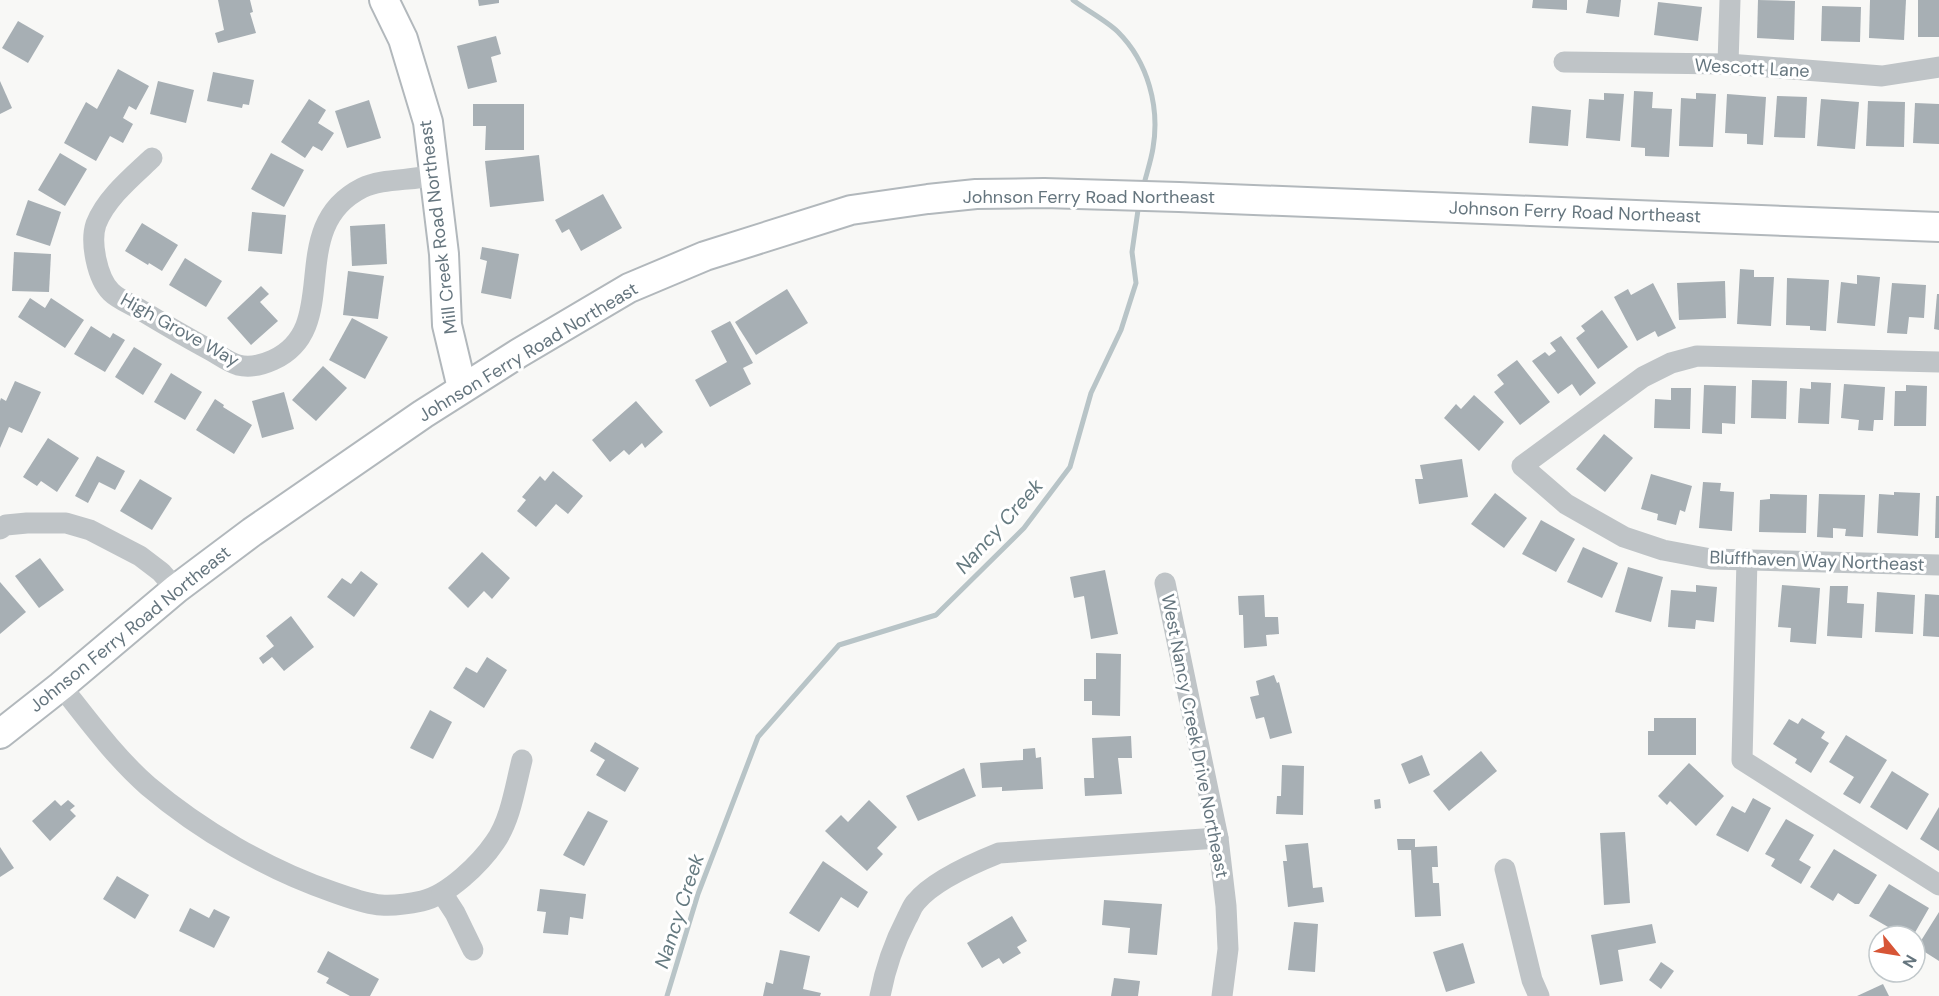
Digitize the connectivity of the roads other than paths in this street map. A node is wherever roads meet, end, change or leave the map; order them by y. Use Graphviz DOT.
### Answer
graph roads {
  1 [pos="384,0"];
  2 [pos="1730,0"];
  3 [pos="1563,62"];
  4 [pos="1728,64"];
  5 [pos="1939,67"];
  6 [pos="152,158"];
  7 [pos="434,174"];
  8 [pos="1939,227"];
  9 [pos="1939,362"];
  10 [pos="462,388"];
  11 [pos="0,529"];
  12 [pos="1747,559"];
  13 [pos="1939,565"];
  14 [pos="1165,583"];
  15 [pos="176,589"];
  16 [pos="61,686"];
  17 [pos="0,734"];
  18 [pos="522,760"];
  19 [pos="1218,838"];
  20 [pos="1505,869"];
  21 [pos="1939,885"];
  22 [pos="442,893"];
  23 [pos="473,950"];
  24 [pos="880,996"];
  25 [pos="1222,996"];
  26 [pos="1539,996"];
  1 -- 7 [label="main road, Mill Creek Road Northeast"];
  2 -- 4 [label="street"];
  3 -- 4 [label="street, Wescott Lane"];
  4 -- 5 [label="street, Wescott Lane"];
  6 -- 7 [label="street, High Grove Way"];
  7 -- 10 [label="main road, Mill Creek Road Northeast"];
  8 -- 10 [label="main road, Johnson Ferry Road Northeast"];
  9 -- 12 [label="street, Bluffhaven Way Northeast"];
  10 -- 15 [label="main road, Johnson Ferry Road Northeast"];
  11 -- 15 [label="street"];
  12 -- 13 [label="street, Bluffhaven Way Northeast"];
  12 -- 21 [label="street"];
  14 -- 19 [label="street, West Nancy Creek Drive Northeast"];
  15 -- 16 [label="main road, Johnson Ferry Road Northeast"];
  16 -- 17 [label="main road, Johnson Ferry Road Northeast"];
  16 -- 22 [label="street"];
  18 -- 22 [label="street"];
  19 -- 24 [label="street"];
  19 -- 25 [label="street, West Nancy Creek Drive Northeast"];
  20 -- 26 [label="street"];
  22 -- 23 [label="street"];
}
